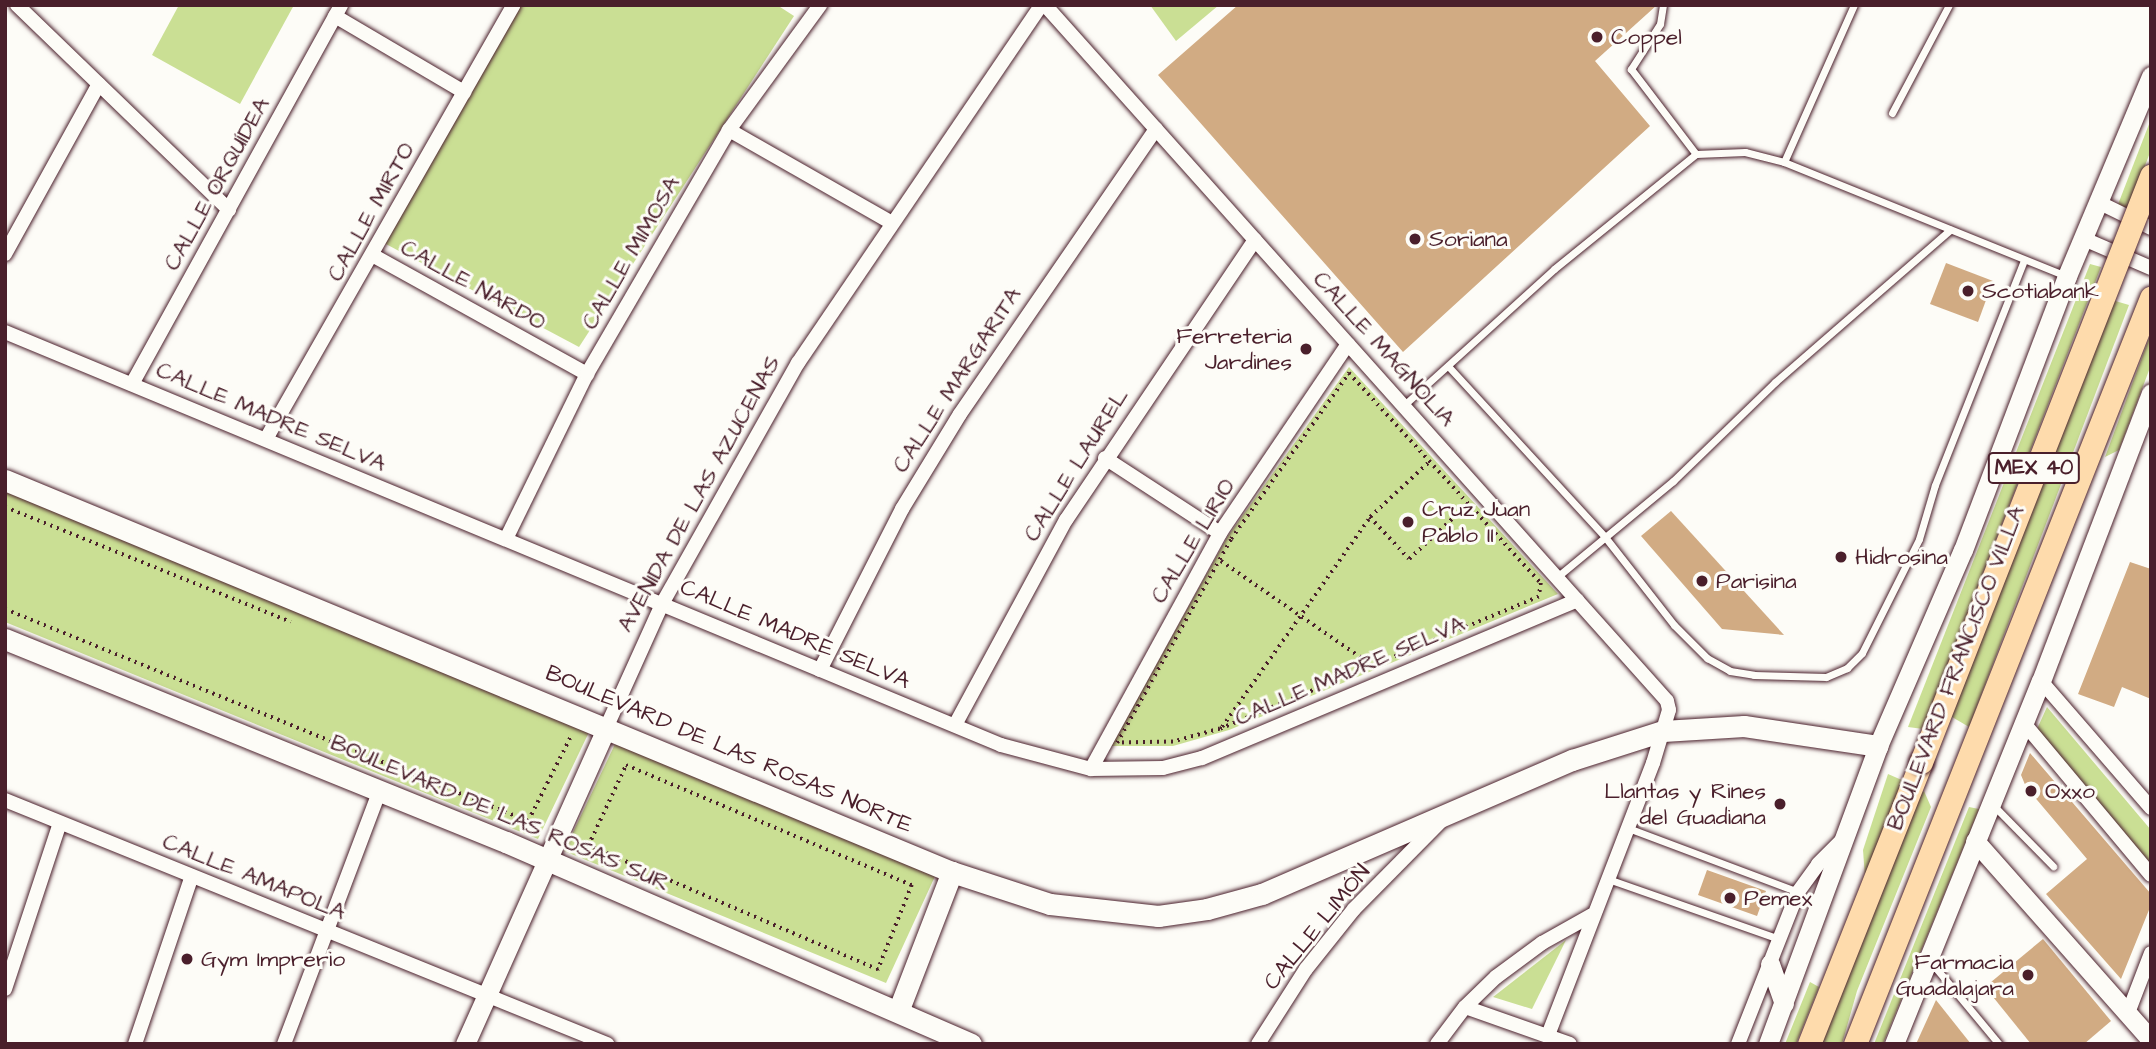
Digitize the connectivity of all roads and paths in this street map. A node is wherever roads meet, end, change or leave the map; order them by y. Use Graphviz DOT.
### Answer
graph roads {
  1 [pos="17,5"];
  2 [pos="514,5"];
  3 [pos="820,5"];
  4 [pos="1043,5"];
  5 [pos="1663,5"];
  6 [pos="1854,5"];
  7 [pos="1949,5"];
  8 [pos="338,11"];
  9 [pos="2151,76"];
  10 [pos="99,84"];
  11 [pos="464,92"];
  12 [pos="1892,113"];
  13 [pos="1156,129"];
  14 [pos="729,130"];
  15 [pos="1696,154"];
  16 [pos="1784,162"];
  17 [pos="2151,176"];
  18 [pos="2098,202"];
  19 [pos="229,210"];
  20 [pos="890,222"];
  21 [pos="2151,228"];
  22 [pos="1950,230"];
  23 [pos="2084,239"];
  24 [pos="1255,240"];
  25 [pos="5,254"];
  26 [pos="374,256"];
  27 [pos="2024,260"];
  28 [pos="2151,268"];
  29 [pos="2067,276"];
  30 [pos="2151,298"];
  31 [pos="5,332"];
  32 [pos="1348,344"];
  33 [pos="1448,366"];
  34 [pos="587,374"];
  35 [pos="132,384"];
  36 [pos="2151,393"];
  37 [pos="1404,406"];
  38 [pos="266,439"];
  39 [pos="1105,458"];
  40 [pos="1430,461"];
  41 [pos="5,480"];
  42 [pos="1468,504"];
  43 [pos="5,507"];
  44 [pos="1370,517"];
  45 [pos="1220,533"];
  46 [pos="1605,537"];
  47 [pos="506,539"];
  48 [pos="1219,560"];
  49 [pos="1557,577"];
  50 [pos="1577,600"];
  51 [pos="663,604"];
  52 [pos="5,609"];
  53 [pos="1298,614"];
  54 [pos="302,626"];
  55 [pos="5,639"];
  56 [pos="1372,665"];
  57 [pos="820,670"];
  58 [pos="2041,681"];
  59 [pos="2023,722"];
  60 [pos="607,726"];
  61 [pos="955,726"];
  62 [pos="559,729"];
  63 [pos="1220,729"];
  64 [pos="1663,731"];
  65 [pos="1878,746"];
  66 [pos="1091,769"];
  67 [pos="380,790"];
  68 [pos="5,800"];
  69 [pos="1990,802"];
  70 [pos="2151,808"];
  71 [pos="1447,815"];
  72 [pos="60,823"];
  73 [pos="1628,828"];
  74 [pos="1843,839"];
  75 [pos="1975,841"];
  76 [pos="588,846"];
  77 [pos="544,861"];
  78 [pos="2053,866"];
  79 [pos="952,872"];
  80 [pos="2151,875"];
  81 [pos="192,876"];
  82 [pos="1608,879"];
  83 [pos="1798,892"];
  84 [pos="1591,915"];
  85 [pos="326,930"];
  86 [pos="1779,939"];
  87 [pos="2151,953"];
  88 [pos="1928,958"];
  89 [pos="1770,964"];
  90 [pos="5,989"];
  91 [pos="487,994"];
  92 [pos="1784,1004"];
  93 [pos="1465,1007"];
  94 [pos="899,1009"];
  95 [pos="2128,1013"];
  96 [pos="1548,1035"];
  97 [pos="2151,1040"];
  98 [pos="135,1044"];
  99 [pos="284,1044"];
  100 [pos="465,1044"];
  101 [pos="607,1044"];
  102 [pos="971,1044"];
  103 [pos="1258,1044"];
  104 [pos="1437,1044"];
  105 [pos="1570,1044"];
  106 [pos="1738,1044"];
  107 [pos="1768,1044"];
  108 [pos="1809,1044"];
  109 [pos="1855,1044"];
  110 [pos="1894,1044"];
  111 [pos="1998,1044"];
  1 -- 10 [label="street"];
  2 -- 11 [label="street, CALLE MIRTO"];
  3 -- 14 [label="street, CALLE MIMOSA"];
  4 -- 13 [label="street, CALLE MAGNOLIA"];
  4 -- 20 [label="street, AVENIDA DE LAS AZUCENAS"];
  5 -- 15 [label="lane"];
  6 -- 16 [label="lane"];
  7 -- 12 [label="lane"];
  8 -- 11 [label="street"];
  8 -- 19 [label="street, CALLE ORQUÍDEA"];
  9 -- 18 [label="street, BOULEVARD FRANCISCO VILLA"];
  10 -- 19 [label="street"];
  10 -- 25 [label="street"];
  11 -- 26 [label="street, CALLE MIRTO"];
  13 -- 24 [label="street, CALLE MAGNOLIA"];
  13 -- 57 [label="street, CALLE MARGARITA"];
  14 -- 20 [label="street"];
  14 -- 34 [label="street, CALLE MIMOSA"];
  15 -- 16 [label="lane"];
  15 -- 33 [label="lane"];
  16 -- 22 [label="lane"];
  17 -- 108 [label="main road, BOULEVARD FRANCISCO VILLA / MEX 40, bridge"];
  18 -- 21 [label="street"];
  18 -- 23 [label="street, BOULEVARD FRANCISCO VILLA"];
  19 -- 35 [label="street, CALLE ORQUÍDEA"];
  20 -- 51 [label="street, AVENIDA DE LAS AZUCENAS"];
  22 -- 27 [label="lane"];
  22 -- 46 [label="lane"];
  23 -- 28 [label="street"];
  23 -- 29 [label="street, BOULEVARD FRANCISCO VILLA"];
  24 -- 32 [label="street, CALLE MAGNOLIA"];
  24 -- 39 [label="street, CALLE LAUREL"];
  26 -- 34 [label="street, CALLE NARDO"];
  26 -- 38 [label="street, CALLE MIRTO"];
  27 -- 29 [label="lane"];
  27 -- 46 [label="lane"];
  29 -- 65 [label="street, BOULEVARD FRANCISCO VILLA"];
  30 -- 109 [label="main road, BOULEVARD FRANCISCO VILLA / MEX 40"];
  31 -- 35 [label="street, CALLE MADRE SELVA"];
  32 -- 37 [label="street, CALLE MAGNOLIA"];
  32 -- 45 [label="street, CALLE LIRIO"];
  33 -- 37 [label="lane"];
  33 -- 46 [label="lane"];
  34 -- 47 [label="street, CALLE MIMOSA"];
  35 -- 38 [label="street, CALLE MADRE SELVA"];
  36 -- 58 [label="street"];
  37 -- 49 [label="street, CALLE MAGNOLIA"];
  38 -- 47 [label="street, CALLE MADRE SELVA"];
  39 -- 45 [label="street"];
  39 -- 61 [label="street, CALLE LAUREL"];
  40 -- 42 [label="path"];
  40 -- 44 [label="path"];
  40 -- 48 [label="path"];
  41 -- 60 [label="main road, BOULEVARD DE LAS ROSAS NORTE"];
  42 -- 44 [label="path"];
  42 -- 56 [label="path"];
  43 -- 54 [label="path"];
  44 -- 53 [label="path"];
  45 -- 66 [label="street, CALLE LIRIO"];
  46 -- 49 [label="lane"];
  47 -- 51 [label="street, CALLE MADRE SELVA"];
  48 -- 53 [label="path"];
  48 -- 63 [label="path"];
  49 -- 50 [label="street, CALLE MAGNOLIA"];
  50 -- 64 [label="street, CALLE MAGNOLIA"];
  50 -- 66 [label="street, CALLE MADRE SELVA"];
  51 -- 57 [label="street, CALLE MADRE SELVA"];
  51 -- 60 [label="street, AVENIDA DE LAS AZUCENAS"];
  52 -- 62 [label="path"];
  53 -- 56 [label="path"];
  53 -- 63 [label="path"];
  55 -- 67 [label="main road, BOULEVARD DE LAS ROSAS SUR"];
  56 -- 63 [label="path"];
  57 -- 61 [label="street, CALLE MADRE SELVA"];
  58 -- 59 [label="street"];
  58 -- 70 [label="street"];
  59 -- 69 [label="street"];
  59 -- 80 [label="street"];
  60 -- 77 [label="street, AVENIDA DE LAS AZUCENAS"];
  60 -- 79 [label="main road, BOULEVARD DE LAS ROSAS NORTE"];
  61 -- 66 [label="street, CALLE MADRE SELVA"];
  64 -- 65 [label="main road, BOULEVARD DE LAS ROSAS NORTE"];
  64 -- 71 [label="main road, BOULEVARD DE LAS ROSAS NORTE"];
  64 -- 73 [label="street, CALLE MAGNOLIA"];
  65 -- 74 [label="street, BOULEVARD FRANCISCO VILLA"];
  67 -- 77 [label="main road, BOULEVARD DE LAS ROSAS SUR"];
  67 -- 85 [label="street"];
  68 -- 72 [label="street, CALLE AMAPOLA"];
  69 -- 75 [label="street"];
  69 -- 78 [label="lane"];
  71 -- 79 [label="main road, BOULEVARD DE LAS ROSAS NORTE"];
  71 -- 103 [label="street, CALLE LIMÓN"];
  72 -- 81 [label="street, CALLE AMAPOLA"];
  72 -- 90 [label="street"];
  73 -- 82 [label="street, CALLE MAGNOLIA"];
  73 -- 83 [label="lane"];
  74 -- 83 [label="street, BOULEVARD FRANCISCO VILLA"];
  74 -- 92 [label="street, BOULEVARD FRANCISCO VILLA"];
  75 -- 88 [label="street"];
  75 -- 95 [label="street"];
  76 -- 76 [label="path"];
  77 -- 91 [label="street, AVENIDA DE LAS AZUCENAS"];
  77 -- 94 [label="main road, BOULEVARD DE LAS ROSAS SUR"];
  79 -- 94 [label="main road"];
  81 -- 85 [label="street, CALLE AMAPOLA"];
  81 -- 98 [label="street"];
  82 -- 84 [label="street, CALLE MAGNOLIA"];
  82 -- 86 [label="lane"];
  83 -- 86 [label="street, BOULEVARD FRANCISCO VILLA"];
  84 -- 93 [label="street"];
  84 -- 96 [label="street, CALLE MAGNOLIA"];
  85 -- 91 [label="street, CALLE AMAPOLA"];
  85 -- 99 [label="street"];
  86 -- 89 [label="street, BOULEVARD FRANCISCO VILLA"];
  87 -- 95 [label="street"];
  88 -- 110 [label="street"];
  88 -- 111 [label="lane"];
  89 -- 92 [label="street"];
  89 -- 106 [label="street, BOULEVARD FRANCISCO VILLA"];
  91 -- 100 [label="street, AVENIDA DE LAS AZUCENAS"];
  91 -- 101 [label="street, CALLE AMAPOLA"];
  92 -- 107 [label="street, BOULEVARD FRANCISCO VILLA"];
  93 -- 96 [label="street"];
  93 -- 104 [label="street"];
  94 -- 102 [label="main road, BOULEVARD DE LAS ROSAS SUR"];
  95 -- 97 [label="street"];
  96 -- 105 [label="street"];
}
